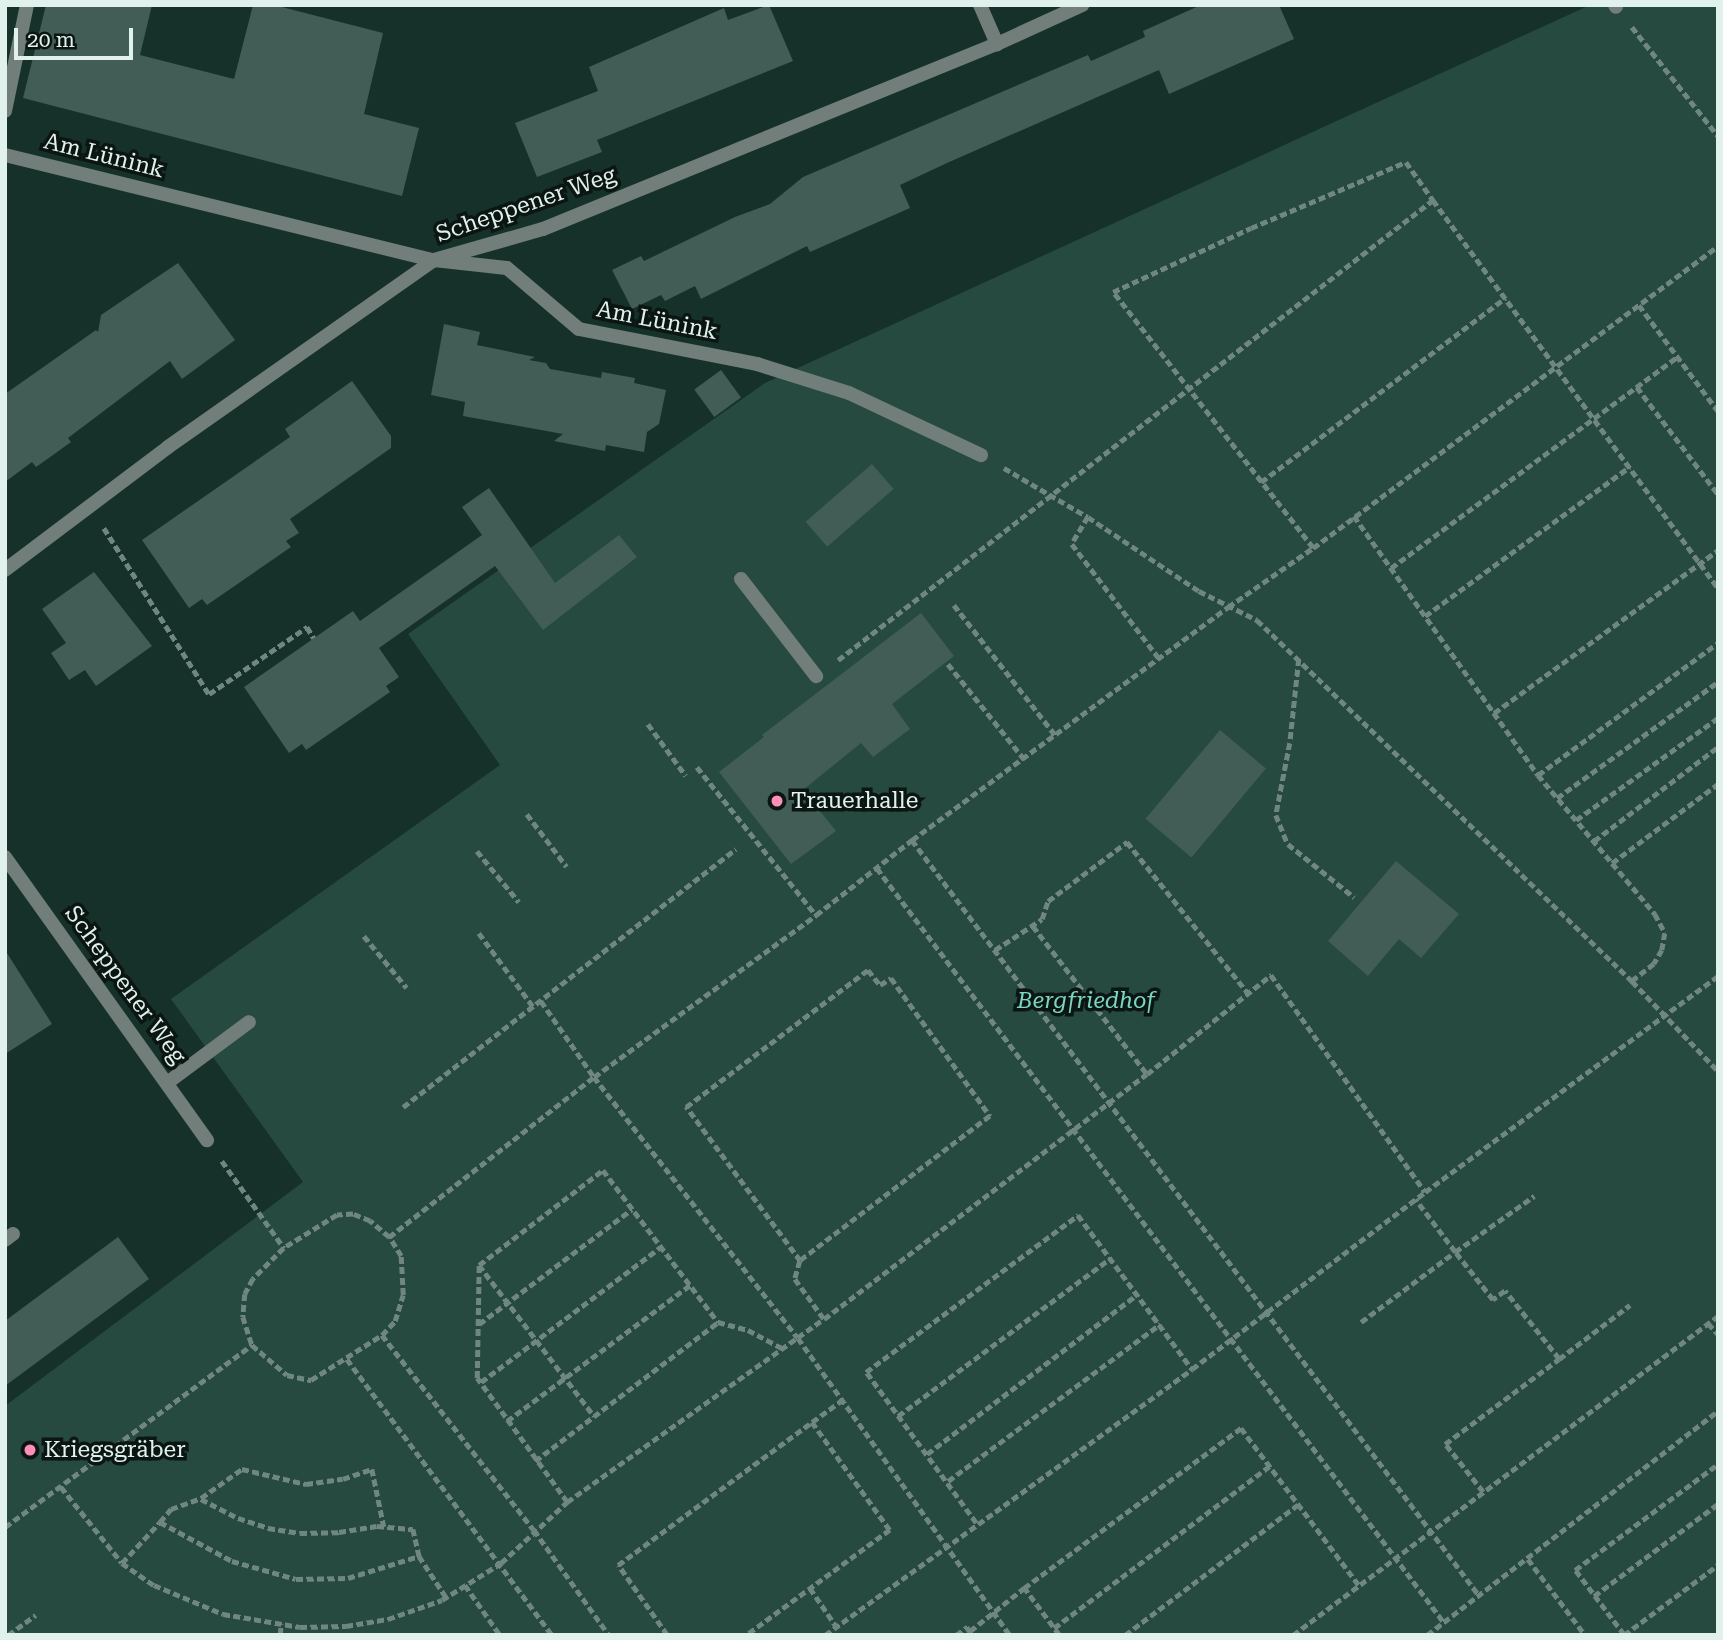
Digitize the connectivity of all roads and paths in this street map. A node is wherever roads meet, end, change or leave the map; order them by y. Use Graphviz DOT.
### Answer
graph roads {
  1 [pos="27,5"];
  2 [pos="980,5"];
  3 [pos="1082,5"];
  4 [pos="1616,6"];
  5 [pos="997,44"];
  6 [pos="5,111"];
  7 [pos="1718,136"];
  8 [pos="5,155"];
  9 [pos="1433,200"];
  10 [pos="1718,246"];
  11 [pos="434,260"];
  12 [pos="1505,298"];
  13 [pos="1639,305"];
  14 [pos="1678,357"];
  15 [pos="1556,367"];
  16 [pos="1637,387"];
  17 [pos="1189,390"];
  18 [pos="1718,411"];
  19 [pos="1594,420"];
  20 [pos="981,455"];
  21 [pos="1629,467"];
  22 [pos="1261,482"];
  23 [pos="1718,494"];
  24 [pos="1052,497"];
  25 [pos="90,507"];
  26 [pos="1354,516"];
  27 [pos="1088,517"];
  28 [pos="1313,548"];
  29 [pos="1718,550"];
  30 [pos="1699,563"];
  31 [pos="1391,568"];
  32 [pos="5,570"];
  33 [pos="741,579"];
  34 [pos="1718,589"];
  35 [pos="954,604"];
  36 [pos="1228,607"];
  37 [pos="1425,616"];
  38 [pos="314,638"];
  39 [pos="1718,643"];
  40 [pos="1159,658"];
  41 [pos="1299,659"];
  42 [pos="948,664"];
  43 [pos="816,677"];
  44 [pos="1718,682"];
  45 [pos="1494,713"];
  46 [pos="1718,718"];
  47 [pos="648,724"];
  48 [pos="1056,736"];
  49 [pos="1718,747"];
  50 [pos="1024,759"];
  51 [pos="697,767"];
  52 [pos="1538,775"];
  53 [pos="686,776"];
  54 [pos="1718,784"];
  55 [pos="1557,798"];
  56 [pos="527,814"];
  57 [pos="1576,820"];
  58 [pos="912,840"];
  59 [pos="1594,841"];
  60 [pos="736,849"];
  61 [pos="477,851"];
  62 [pos="5,857"];
  63 [pos="1612,863"];
  64 [pos="567,867"];
  65 [pos="877,868"];
  66 [pos="1354,897"];
  67 [pos="519,902"];
  68 [pos="816,915"];
  69 [pos="1033,926"];
  70 [pos="479,933"];
  71 [pos="364,936"];
  72 [pos="995,950"];
  73 [pos="1718,976"];
  74 [pos="1632,981"];
  75 [pos="407,988"];
  76 [pos="1248,993"];
  77 [pos="541,1001"];
  78 [pos="534,1008"];
  79 [pos="1663,1014"];
  80 [pos="249,1022"];
  81 [pos="1718,1071"];
  82 [pos="1147,1074"];
  83 [pos="594,1077"];
  84 [pos="167,1083"];
  85 [pos="1108,1102"];
  86 [pos="403,1107"];
  87 [pos="1073,1129"];
  88 [pos="207,1140"];
  89 [pos="1425,1192"];
  90 [pos="1534,1196"];
  91 [pos="1415,1199"];
  92 [pos="632,1209"];
  93 [pos="389,1237"];
  94 [pos="661,1247"];
  95 [pos="284,1248"];
  96 [pos="1455,1252"];
  97 [pos="1111,1258"];
  98 [pos="800,1261"];
  99 [pos="479,1265"];
  100 [pos="690,1284"];
  101 [pos="1138,1294"];
  102 [pos="509,1302"];
  103 [pos="1630,1305"];
  104 [pos="1265,1313"];
  105 [pos="1718,1316"];
  106 [pos="824,1319"];
  107 [pos="718,1322"];
  108 [pos="1362,1322"];
  109 [pos="1709,1323"];
  110 [pos="478,1324"];
  111 [pos="1160,1324"];
  112 [pos="1718,1334"];
  113 [pos="382,1335"];
  114 [pos="798,1338"];
  115 [pos="537,1339"];
  116 [pos="1229,1340"];
  117 [pos="252,1345"];
  118 [pos="783,1349"];
  119 [pos="347,1359"];
  120 [pos="1559,1359"];
  121 [pos="1192,1369"];
  122 [pos="565,1377"];
  123 [pos="481,1382"];
  124 [pos="842,1400"];
  125 [pos="1718,1411"];
  126 [pos="594,1416"];
  127 [pos="898,1416"];
  128 [pos="507,1421"];
  129 [pos="812,1422"];
  130 [pos="927,1454"];
  131 [pos="535,1461"];
  132 [pos="1718,1464"];
  133 [pos="1270,1466"];
  134 [pos="947,1481"];
  135 [pos="61,1487"];
  136 [pos="1483,1492"];
  137 [pos="201,1499"];
  138 [pos="568,1502"];
  139 [pos="1299,1504"];
  140 [pos="1718,1504"];
  141 [pos="160,1522"];
  142 [pos="976,1523"];
  143 [pos="5,1527"];
  144 [pos="384,1527"];
  145 [pos="534,1530"];
  146 [pos="1429,1530"];
  147 [pos="945,1546"];
  148 [pos="419,1556"];
  149 [pos="1394,1556"];
  150 [pos="1528,1559"];
  151 [pos="122,1563"];
  152 [pos="501,1563"];
  153 [pos="1718,1565"];
  154 [pos="466,1585"];
  155 [pos="1359,1585"];
  156 [pos="810,1588"];
  157 [pos="1024,1588"];
  158 [pos="1478,1594"];
  159 [pos="1594,1595"];
  160 [pos="446,1597"];
  161 [pos="994,1612"];
  162 [pos="36,1615"];
  163 [pos="1443,1621"];
  164 [pos="281,1624"];
  165 [pos="836,1626"];
  166 [pos="1054,1628"];
  167 [pos="971,1633"];
  168 [pos="8,1635"];
  169 [pos="280,1635"];
  170 [pos="500,1635"];
  171 [pos="552,1635"];
  172 [pos="609,1635"];
  173 [pos="667,1635"];
  174 [pos="747,1635"];
  175 [pos="825,1635"];
  176 [pos="956,1635"];
  177 [pos="1010,1635"];
  178 [pos="1059,1635"];
  179 [pos="1125,1635"];
  180 [pos="1293,1635"];
  181 [pos="1427,1635"];
  182 [pos="1585,1635"];
  183 [pos="1624,1635"];
  1 -- 6 [label="street"];
  2 -- 5 [label="street"];
  3 -- 5 [label="street, Scheppener Weg"];
  4 -- 7 [label="path"];
  5 -- 11 [label="street, Scheppener Weg"];
  8 -- 11 [label="street, Am Lünink"];
  9 -- 12 [label="path"];
  9 -- 17 [label="path"];
  9 -- 17 [label="path"];
  10 -- 13 [label="path"];
  11 -- 20 [label="street, Am Lünink"];
  11 -- 25 [label="street, Scheppener Weg"];
  12 -- 15 [label="path"];
  12 -- 22 [label="path"];
  13 -- 14 [label="path"];
  13 -- 15 [label="path"];
  14 -- 16 [label="path"];
  14 -- 18 [label="path"];
  15 -- 19 [label="path"];
  15 -- 26 [label="path"];
  16 -- 19 [label="path"];
  16 -- 23 [label="path"];
  17 -- 22 [label="path"];
  17 -- 24 [label="path"];
  19 -- 21 [label="path"];
  19 -- 31 [label="path"];
  20 -- 24 [label="path"];
  21 -- 30 [label="path"];
  21 -- 37 [label="path"];
  22 -- 28 [label="path"];
  24 -- 27 [label="path"];
  24 -- 43 [label="path"];
  25 -- 32 [label="street, Scheppener Weg"];
  25 -- 38 [label="path"];
  26 -- 28 [label="path"];
  26 -- 31 [label="path"];
  27 -- 36 [label="path"];
  27 -- 40 [label="path"];
  28 -- 36 [label="path"];
  29 -- 30 [label="path"];
  30 -- 34 [label="path"];
  30 -- 45 [label="path"];
  31 -- 37 [label="path"];
  33 -- 43 [label="street"];
  35 -- 48 [label="path"];
  36 -- 40 [label="path"];
  36 -- 41 [label="path"];
  37 -- 45 [label="path"];
  39 -- 52 [label="path"];
  40 -- 48 [label="path"];
  41 -- 66 [label="path"];
  41 -- 74 [label="path"];
  42 -- 50 [label="path"];
  44 -- 55 [label="path"];
  45 -- 52 [label="path"];
  46 -- 57 [label="path"];
  47 -- 53 [label="path"];
  48 -- 50 [label="path"];
  49 -- 59 [label="path"];
  50 -- 58 [label="path"];
  51 -- 68 [label="path"];
  52 -- 55 [label="path"];
  54 -- 63 [label="path"];
  55 -- 57 [label="path"];
  56 -- 64 [label="path"];
  57 -- 59 [label="path"];
  58 -- 65 [label="path"];
  58 -- 72 [label="path"];
  59 -- 63 [label="path"];
  60 -- 77 [label="path"];
  61 -- 67 [label="path"];
  62 -- 84 [label="street, Scheppener Weg"];
  63 -- 74 [label="path"];
  65 -- 68 [label="path"];
  65 -- 87 [label="path"];
  68 -- 83 [label="path"];
  69 -- 72 [label="path"];
  69 -- 76 [label="path"];
  69 -- 82 [label="path"];
  70 -- 78 [label="path"];
  71 -- 75 [label="path"];
  72 -- 85 [label="path"];
  73 -- 79 [label="path"];
  74 -- 79 [label="path"];
  76 -- 82 [label="path"];
  76 -- 89 [label="path"];
  77 -- 78 [label="path"];
  77 -- 83 [label="path"];
  78 -- 86 [label="path"];
  79 -- 81 [label="path"];
  79 -- 89 [label="path"];
  80 -- 84 [label="street"];
  82 -- 85 [label="path"];
  83 -- 93 [label="path"];
  83 -- 114 [label="path"];
  84 -- 88 [label="street, Scheppener Weg"];
  85 -- 87 [label="path"];
  85 -- 104 [label="path"];
  87 -- 106 [label="path"];
  87 -- 116 [label="path"];
  88 -- 95 [label="path"];
  89 -- 91 [label="path"];
  90 -- 96 [label="path"];
  91 -- 96 [label="path"];
  91 -- 104 [label="path"];
  92 -- 94 [label="path"];
  92 -- 99 [label="path"];
  92 -- 102 [label="path"];
  93 -- 95 [label="path"];
  93 -- 113 [label="path"];
  94 -- 100 [label="path"];
  94 -- 115 [label="path"];
  95 -- 117 [label="path"];
  96 -- 108 [label="path"];
  96 -- 120 [label="path"];
  97 -- 101 [label="path"];
  97 -- 127 [label="path"];
  97 -- 127 [label="path"];
  98 -- 98 [label="path"];
  98 -- 106 [label="path"];
  99 -- 102 [label="path"];
  99 -- 110 [label="path"];
  100 -- 107 [label="path"];
  100 -- 122 [label="path"];
  101 -- 111 [label="path"];
  101 -- 130 [label="path"];
  102 -- 110 [label="path"];
  102 -- 115 [label="path"];
  103 -- 120 [label="path"];
  104 -- 116 [label="path"];
  104 -- 146 [label="path"];
  105 -- 109 [label="path"];
  106 -- 114 [label="path"];
  107 -- 118 [label="path"];
  107 -- 126 [label="path"];
  109 -- 112 [label="path"];
  109 -- 136 [label="path"];
  110 -- 123 [label="path"];
  111 -- 121 [label="path"];
  111 -- 134 [label="path"];
  113 -- 119 [label="path"];
  113 -- 145 [label="path"];
  114 -- 118 [label="path"];
  114 -- 124 [label="path"];
  115 -- 122 [label="path"];
  115 -- 123 [label="path"];
  116 -- 121 [label="path"];
  116 -- 149 [label="path"];
  117 -- 119 [label="path"];
  117 -- 135 [label="path"];
  118 -- 138 [label="path"];
  119 -- 152 [label="path"];
  120 -- 136 [label="path"];
  121 -- 142 [label="path"];
  122 -- 126 [label="path"];
  122 -- 128 [label="path"];
  123 -- 128 [label="path"];
  124 -- 129 [label="path"];
  124 -- 147 [label="path"];
  125 -- 150 [label="path"];
  126 -- 131 [label="path"];
  127 -- 130 [label="path"];
  128 -- 131 [label="path"];
  129 -- 156 [label="path"];
  129 -- 173 [label="path"];
  130 -- 134 [label="path"];
  131 -- 138 [label="path"];
  132 -- 159 [label="path"];
  133 -- 139 [label="path"];
  133 -- 157 [label="path"];
  133 -- 166 [label="path"];
  134 -- 142 [label="path"];
  135 -- 143 [label="path"];
  135 -- 151 [label="path"];
  136 -- 146 [label="path"];
  137 -- 141 [label="path"];
  137 -- 144 [label="path"];
  137 -- 144 [label="path"];
  138 -- 145 [label="path"];
  139 -- 155 [label="path"];
  139 -- 179 [label="path"];
  140 -- 159 [label="path"];
  141 -- 148 [label="path"];
  141 -- 151 [label="path"];
  142 -- 147 [label="path"];
  144 -- 148 [label="path"];
  145 -- 152 [label="path"];
  145 -- 172 [label="path"];
  146 -- 149 [label="path"];
  146 -- 158 [label="path"];
  147 -- 161 [label="path"];
  147 -- 165 [label="path"];
  148 -- 160 [label="path"];
  149 -- 155 [label="path"];
  149 -- 163 [label="path"];
  150 -- 158 [label="path"];
  150 -- 182 [label="path"];
  151 -- 164 [label="path"];
  152 -- 154 [label="path"];
  152 -- 171 [label="path"];
  153 -- 183 [label="path"];
  154 -- 160 [label="path"];
  154 -- 170 [label="path"];
  155 -- 180 [label="path"];
  156 -- 165 [label="path"];
  156 -- 174 [label="path"];
  157 -- 161 [label="path"];
  157 -- 166 [label="path"];
  158 -- 163 [label="path"];
  159 -- 183 [label="path"];
  160 -- 164 [label="path"];
  161 -- 167 [label="path"];
  161 -- 177 [label="path"];
  162 -- 168 [label="path"];
  163 -- 181 [label="path"];
  164 -- 169 [label="path"];
  165 -- 175 [label="path"];
  166 -- 178 [label="path"];
  167 -- 176 [label="path"];
}
